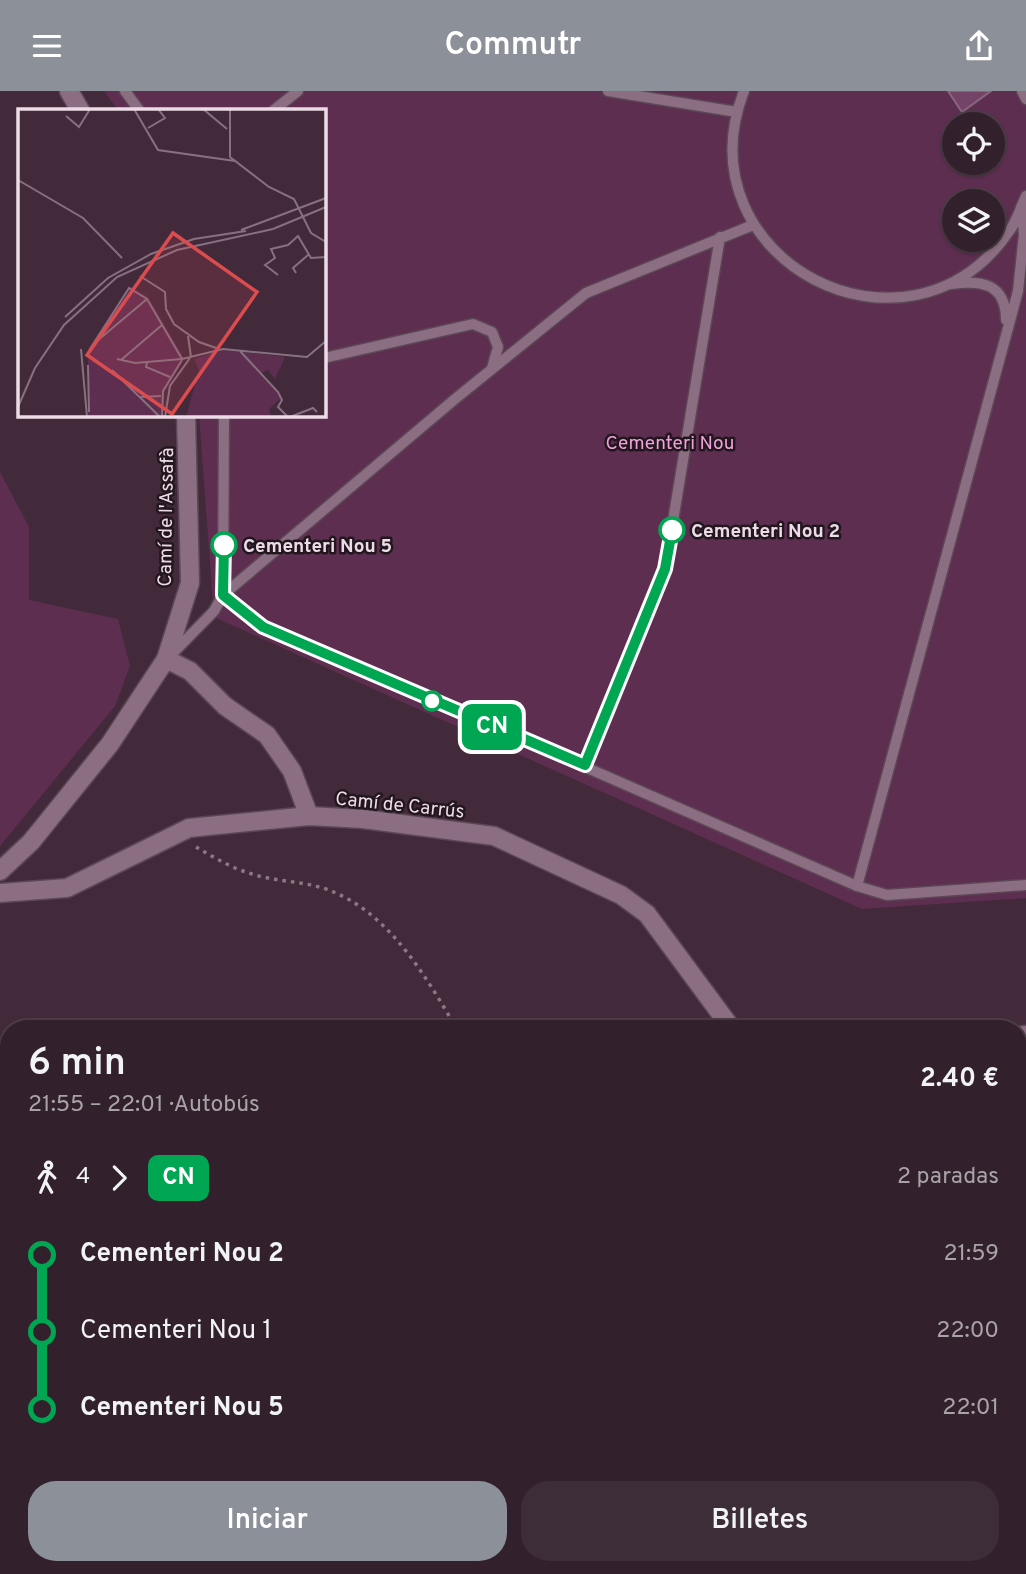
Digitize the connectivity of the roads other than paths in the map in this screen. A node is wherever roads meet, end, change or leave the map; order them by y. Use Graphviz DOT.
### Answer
graph roads {
  1 [pos="69,91"];
  2 [pos="125,91"];
  3 [pos="298,91"];
  4 [pos="608,91"];
  5 [pos="744,91"];
  6 [pos="1022,91"];
  7 [pos="1026,99"];
  8 [pos="79,109"];
  9 [pos="138,109"];
  10 [pos="275,109"];
  11 [pos="737,112"];
  12 [pos="1026,197"];
  13 [pos="1021,207"];
  14 [pos="753,225"];
  15 [pos="720,237"];
  16 [pos="947,285"];
  17 [pos="1001,348"];
  18 [pos="326,359"];
  19 [pos="492,369"];
  20 [pos="186,417"];
  21 [pos="224,417"];
  22 [pos="223,595"];
  23 [pos="166,659"];
  24 [pos="585,765"];
  25 [pos="309,816"];
  26 [pos="0,871"];
  27 [pos="1026,885"];
  28 [pos="858,886"];
  29 [pos="0,893"];
  30 [pos="725,1020"];
  1 -- 8 [label="street"];
  2 -- 9 [label="lane"];
  3 -- 10 [label="lane"];
  4 -- 11 [label="lane"];
  5 -- 11 [label="lane"];
  6 -- 7 [label="lane"];
  11 -- 14 [label="lane"];
  12 -- 13 [label="lane"];
  13 -- 16 [label="lane"];
  13 -- 17 [label="lane"];
  14 -- 15 [label="lane"];
  14 -- 16 [label="lane"];
  15 -- 19 [label="lane"];
  15 -- 24 [label="lane"];
  16 -- 17 [label="lane"];
  17 -- 28 [label="lane"];
  18 -- 19 [label="lane"];
  19 -- 22 [label="lane"];
  20 -- 23 [label="street, Camí de l'Assafà"];
  21 -- 22 [label="lane"];
  22 -- 23 [label="lane"];
  22 -- 24 [label="lane"];
  23 -- 25 [label="street"];
  23 -- 26 [label="street, Camí de l'Assafà"];
  24 -- 28 [label="lane"];
  25 -- 29 [label="street, Camí de Carrús"];
  25 -- 30 [label="street, Camí de Carrús"];
  27 -- 28 [label="lane"];
}
